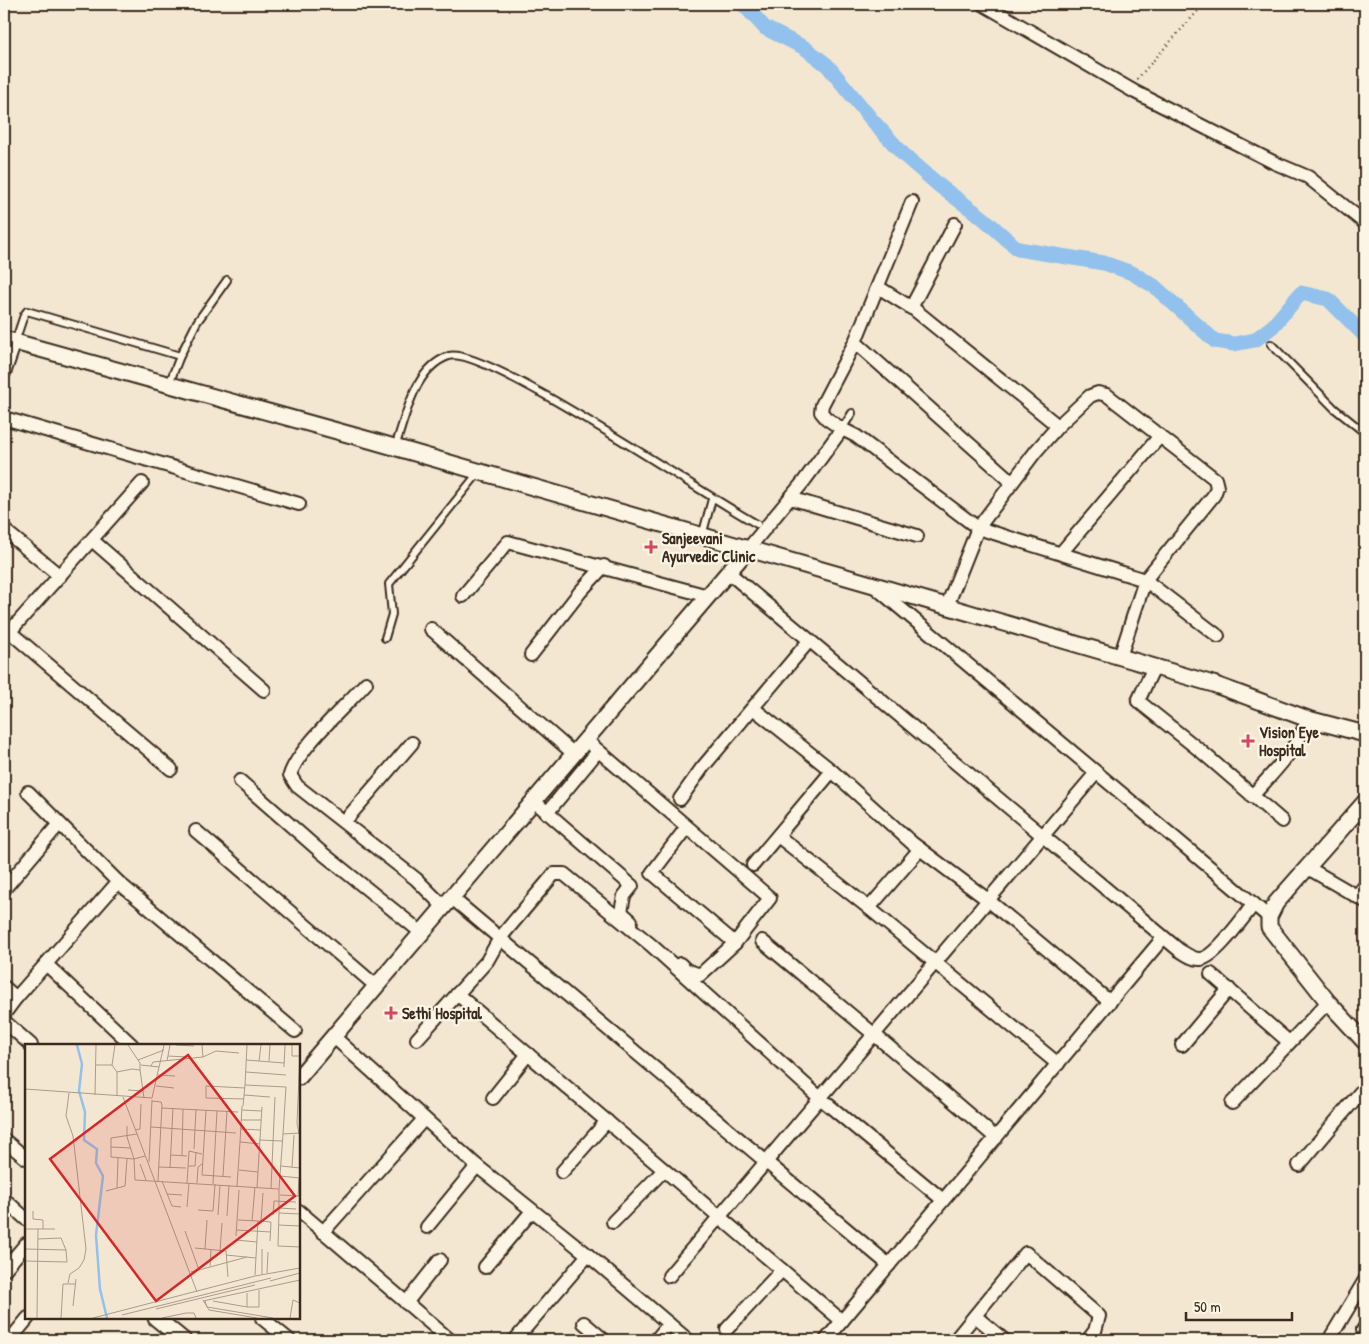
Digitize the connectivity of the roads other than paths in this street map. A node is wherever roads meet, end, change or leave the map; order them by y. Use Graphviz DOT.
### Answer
graph roads {
  1 [pos="983,4"];
  2 [pos="912,202"];
  3 [pos="1365,223"];
  4 [pos="955,224"];
  5 [pos="227,280"];
  6 [pos="878,287"];
  7 [pos="911,308"];
  8 [pos="9,340"];
  9 [pos="855,342"];
  10 [pos="1271,344"];
  11 [pos="180,356"];
  12 [pos="4,373"];
  13 [pos="169,385"];
  14 [pos="852,413"];
  15 [pos="4,418"];
  16 [pos="1058,426"];
  17 [pos="842,428"];
  18 [pos="1365,433"];
  19 [pos="1160,436"];
  20 [pos="395,447"];
  21 [pos="480,471"];
  22 [pos="1012,482"];
  23 [pos="142,484"];
  24 [pos="790,498"];
  25 [pos="712,499"];
  26 [pos="300,504"];
  27 [pos="757,524"];
  28 [pos="978,528"];
  29 [pos="4,530"];
  30 [pos="702,536"];
  31 [pos="917,536"];
  32 [pos="92,540"];
  33 [pos="748,549"];
  34 [pos="1060,553"];
  35 [pos="604,566"];
  36 [pos="728,572"];
  37 [pos="60,576"];
  38 [pos="1145,580"];
  39 [pos="874,585"];
  40 [pos="463,596"];
  41 [pos="708,596"];
  42 [pos="947,606"];
  43 [pos="431,629"];
  44 [pos="7,635"];
  45 [pos="1218,636"];
  46 [pos="385,638"];
  47 [pos="809,641"];
  48 [pos="531,655"];
  49 [pos="1120,657"];
  50 [pos="1154,667"];
  51 [pos="366,683"];
  52 [pos="264,690"];
  53 [pos="753,708"];
  54 [pos="1308,719"];
  55 [pos="1365,734"];
  56 [pos="586,740"];
  57 [pos="412,743"];
  58 [pos="599,752"];
  59 [pos="574,754"];
  60 [pos="171,769"];
  61 [pos="832,771"];
  62 [pos="1096,773"];
  63 [pos="240,781"];
  64 [pos="28,792"];
  65 [pos="1252,796"];
  66 [pos="680,799"];
  67 [pos="534,801"];
  68 [pos="1365,802"];
  69 [pos="548,814"];
  70 [pos="344,822"];
  71 [pos="1282,822"];
  72 [pos="60,824"];
  73 [pos="686,828"];
  74 [pos="196,831"];
  75 [pos="778,836"];
  76 [pos="1042,836"];
  77 [pos="920,849"];
  78 [pos="753,865"];
  79 [pos="1308,868"];
  80 [pos="652,873"];
  81 [pos="118,882"];
  82 [pos="632,886"];
  83 [pos="1365,886"];
  84 [pos="4,889"];
  85 [pos="1361,899"];
  86 [pos="988,900"];
  87 [pos="448,903"];
  88 [pos="1254,904"];
  89 [pos="869,908"];
  90 [pos="1269,917"];
  91 [pos="422,933"];
  92 [pos="500,938"];
  93 [pos="1164,938"];
  94 [pos="762,941"];
  95 [pos="734,943"];
  96 [pos="934,963"];
  97 [pos="46,964"];
  98 [pos="1211,974"];
  99 [pos="376,986"];
  100 [pos="4,987"];
  101 [pos="1229,989"];
  102 [pos="457,994"];
  103 [pos="16,998"];
  104 [pos="1110,1002"];
  105 [pos="1328,1002"];
  106 [pos="4,1014"];
  107 [pos="4,1021"];
  108 [pos="295,1031"];
  109 [pos="875,1033"];
  110 [pos="334,1037"];
  111 [pos="418,1039"];
  112 [pos="1289,1042"];
  113 [pos="1365,1042"];
  114 [pos="30,1044"];
  115 [pos="131,1044"];
  116 [pos="1182,1045"];
  117 [pos="528,1054"];
  118 [pos="1058,1064"];
  119 [pos="300,1076"];
  120 [pos="1365,1087"];
  121 [pos="493,1098"];
  122 [pos="820,1098"];
  123 [pos="1232,1103"];
  124 [pos="424,1119"];
  125 [pos="607,1121"];
  126 [pos="996,1138"];
  127 [pos="4,1140"];
  128 [pos="25,1157"];
  129 [pos="766,1162"];
  130 [pos="1300,1164"];
  131 [pos="477,1166"];
  132 [pos="664,1170"];
  133 [pos="562,1172"];
  134 [pos="4,1198"];
  135 [pos="943,1200"];
  136 [pos="532,1211"];
  137 [pos="300,1212"];
  138 [pos="719,1216"];
  139 [pos="25,1218"];
  140 [pos="613,1222"];
  141 [pos="427,1227"];
  142 [pos="323,1232"];
  143 [pos="25,1245"];
  144 [pos="588,1256"];
  145 [pos="440,1260"];
  146 [pos="888,1265"];
  147 [pos="485,1267"];
  148 [pos="4,1270"];
  149 [pos="782,1270"];
  150 [pos="669,1276"];
  151 [pos="1365,1280"];
  152 [pos="406,1303"];
  153 [pos="975,1316"];
  154 [pos="27,1319"];
  155 [pos="157,1319"];
  156 [pos="263,1319"];
  157 [pos="842,1321"];
  158 [pos="584,1323"];
  159 [pos="669,1324"];
  160 [pos="727,1329"];
  161 [pos="10,1340"];
  162 [pos="183,1340"];
  163 [pos="289,1340"];
  164 [pos="450,1340"];
  165 [pos="515,1340"];
  166 [pos="604,1340"];
  167 [pos="656,1340"];
  168 [pos="688,1340"];
  169 [pos="826,1340"];
  170 [pos="955,1340"];
  171 [pos="1004,1340"];
  172 [pos="1088,1340"];
  173 [pos="1329,1340"];
  1 -- 3 [label="street"];
  2 -- 6 [label="street"];
  4 -- 7 [label="street"];
  5 -- 11 [label="lane"];
  6 -- 7 [label="street"];
  6 -- 9 [label="street"];
  7 -- 16 [label="street"];
  8 -- 11 [label="lane"];
  8 -- 12 [label="street"];
  8 -- 13 [label="street"];
  9 -- 17 [label="street"];
  9 -- 22 [label="street"];
  10 -- 18 [label="lane"];
  11 -- 13 [label="lane"];
  13 -- 20 [label="street"];
  14 -- 17 [label="lane"];
  15 -- 26 [label="street"];
  16 -- 19 [label="street"];
  16 -- 22 [label="street"];
  17 -- 24 [label="street"];
  17 -- 28 [label="street"];
  19 -- 34 [label="street"];
  19 -- 38 [label="street"];
  20 -- 21 [label="street"];
  20 -- 25 [label="lane"];
  21 -- 30 [label="street"];
  21 -- 46 [label="lane"];
  22 -- 28 [label="street"];
  23 -- 32 [label="street"];
  24 -- 31 [label="street"];
  24 -- 33 [label="street"];
  25 -- 27 [label="lane"];
  25 -- 30 [label="lane"];
  28 -- 34 [label="street"];
  28 -- 42 [label="street"];
  29 -- 37 [label="street"];
  30 -- 33 [label="street"];
  32 -- 37 [label="street"];
  32 -- 52 [label="street"];
  33 -- 36 [label="street"];
  33 -- 39 [label="street"];
  34 -- 38 [label="street"];
  35 -- 40 [label="street"];
  35 -- 41 [label="street"];
  35 -- 48 [label="street"];
  36 -- 41 [label="street"];
  36 -- 47 [label="street"];
  37 -- 44 [label="street"];
  38 -- 45 [label="street"];
  38 -- 49 [label="street"];
  39 -- 42 [label="street"];
  39 -- 62 [label="street"];
  41 -- 56 [label="street"];
  42 -- 49 [label="street"];
  43 -- 59 [label="street"];
  44 -- 60 [label="street"];
  47 -- 53 [label="street"];
  47 -- 76 [label="street"];
  49 -- 50 [label="street"];
  50 -- 54 [label="street"];
  50 -- 65 [label="street"];
  51 -- 70 [label="street"];
  53 -- 61 [label="street"];
  53 -- 66 [label="street"];
  54 -- 55 [label="street"];
  54 -- 65 [label="street"];
  56 -- 58 [label="street"];
  56 -- 59 [label="street"];
  57 -- 70 [label="street"];
  58 -- 69 [label="street"];
  58 -- 73 [label="street"];
  59 -- 67 [label="street"];
  61 -- 75 [label="street"];
  61 -- 77 [label="street"];
  62 -- 76 [label="street"];
  62 -- 88 [label="street"];
  63 -- 91 [label="street"];
  64 -- 72 [label="street"];
  65 -- 71 [label="street"];
  67 -- 69 [label="street"];
  67 -- 87 [label="street"];
  68 -- 79 [label="street"];
  69 -- 82 [label="street"];
  70 -- 87 [label="street"];
  72 -- 81 [label="street"];
  72 -- 84 [label="street"];
  73 -- 80 [label="street"];
  73 -- 95 [label="street"];
  74 -- 99 [label="street"];
  75 -- 78 [label="street"];
  75 -- 89 [label="street"];
  76 -- 86 [label="street"];
  76 -- 93 [label="street"];
  77 -- 86 [label="street"];
  77 -- 89 [label="street"];
  79 -- 85 [label="street"];
  79 -- 90 [label="street"];
  80 -- 82 [label="street"];
  80 -- 95 [label="street"];
  81 -- 97 [label="street"];
  81 -- 108 [label="street"];
  82 -- 95 [label="street"];
  83 -- 85 [label="street"];
  86 -- 96 [label="street"];
  86 -- 104 [label="street"];
  87 -- 91 [label="street"];
  87 -- 92 [label="street"];
  88 -- 90 [label="street"];
  88 -- 93 [label="street"];
  89 -- 96 [label="street"];
  90 -- 105 [label="street"];
  91 -- 99 [label="street"];
  92 -- 102 [label="street"];
  92 -- 122 [label="street"];
  92 -- 129 [label="street"];
  93 -- 104 [label="street"];
  94 -- 109 [label="street"];
  96 -- 109 [label="street"];
  96 -- 118 [label="street"];
  97 -- 103 [label="street"];
  97 -- 115 [label="street"];
  98 -- 101 [label="street"];
  99 -- 110 [label="street"];
  100 -- 103 [label="street"];
  101 -- 112 [label="street"];
  101 -- 116 [label="street"];
  102 -- 111 [label="street"];
  102 -- 117 [label="street"];
  103 -- 106 [label="street"];
  104 -- 118 [label="street"];
  105 -- 112 [label="street"];
  105 -- 113 [label="street"];
  107 -- 114 [label="street"];
  109 -- 122 [label="street"];
  109 -- 126 [label="street"];
  110 -- 119 [label="street"];
  110 -- 124 [label="street"];
  112 -- 123 [label="street"];
  117 -- 121 [label="street"];
  117 -- 125 [label="street"];
  118 -- 126 [label="street"];
  120 -- 130 [label="street"];
  122 -- 129 [label="street"];
  122 -- 135 [label="street"];
  124 -- 131 [label="street"];
  124 -- 142 [label="street"];
  125 -- 132 [label="street"];
  125 -- 133 [label="street"];
  126 -- 135 [label="street"];
  127 -- 128 [label="street"];
  129 -- 138 [label="street"];
  129 -- 146 [label="street"];
  131 -- 136 [label="street"];
  131 -- 141 [label="street"];
  132 -- 138 [label="street"];
  132 -- 140 [label="street"];
  134 -- 139 [label="street"];
  135 -- 146 [label="street"];
  136 -- 144 [label="street"];
  136 -- 147 [label="street"];
  137 -- 142 [label="street"];
  138 -- 149 [label="street"];
  138 -- 150 [label="street"];
  142 -- 152 [label="street"];
  143 -- 148 [label="street"];
  144 -- 159 [label="street"];
  144 -- 165 [label="street"];
  145 -- 152 [label="street"];
  146 -- 157 [label="street"];
  149 -- 157 [label="street"];
  149 -- 160 [label="street"];
  151 -- 173 [label="street"];
  152 -- 164 [label="street"];
  153 -- 170 [label="street"];
  153 -- 171 [label="street"];
  153 -- 172 [label="street"];
  154 -- 161 [label="street"];
  155 -- 162 [label="street"];
  156 -- 163 [label="street"];
  157 -- 169 [label="street"];
  158 -- 166 [label="street"];
  159 -- 167 [label="street"];
  159 -- 168 [label="street"];
}
